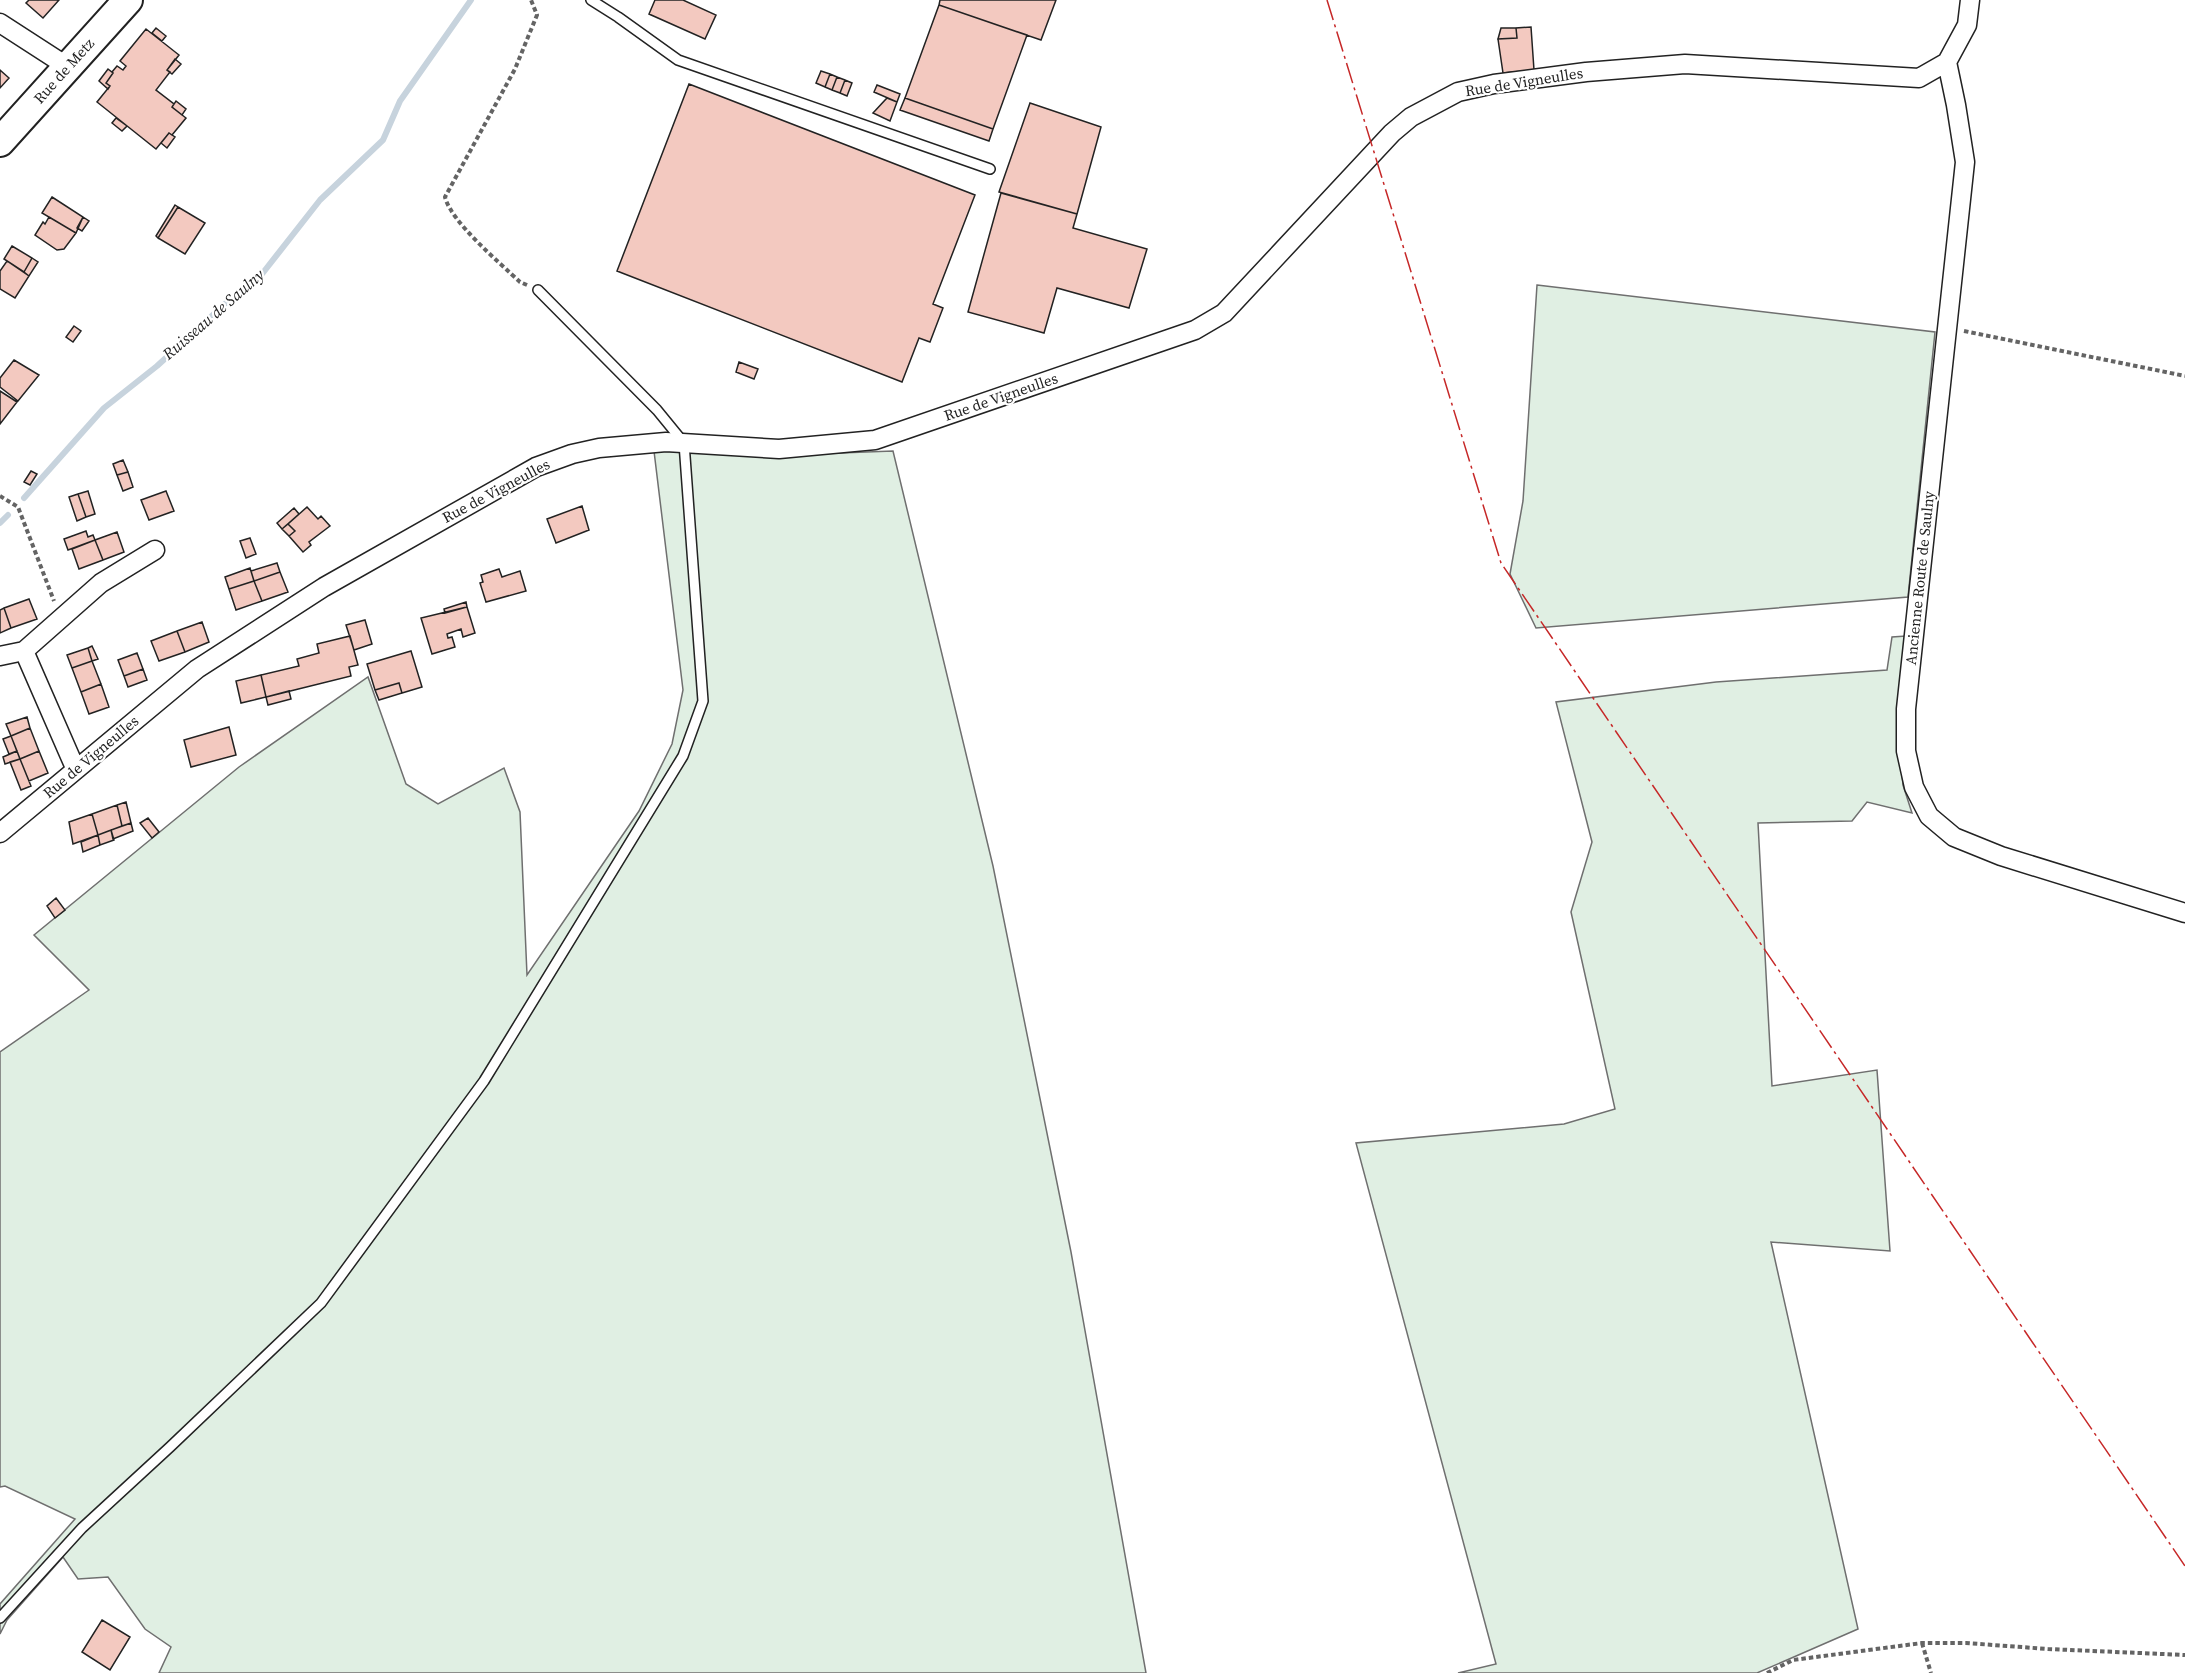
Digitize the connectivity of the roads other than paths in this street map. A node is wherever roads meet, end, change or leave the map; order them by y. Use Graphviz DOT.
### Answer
graph roads {
  1 [pos="128,0"];
  2 [pos="591,0"];
  3 [pos="1970,0"];
  4 [pos="0,23"];
  5 [pos="1947,62"];
  6 [pos="68,67"];
  7 [pos="0,142"];
  8 [pos="990,170"];
  9 [pos="538,290"];
  10 [pos="684,443"];
  11 [pos="155,550"];
  12 [pos="24,651"];
  13 [pos="0,656"];
  14 [pos="76,770"];
  15 [pos="0,833"];
  16 [pos="2185,914"];
  17 [pos="0,1618"];
  1 -- 6 [label="main road, Rue de Metz"];
  2 -- 8 [label="lane"];
  3 -- 5 [label="street"];
  4 -- 6 [label="street"];
  5 -- 10 [label="street, Rue de Vigneulles"];
  5 -- 16 [label="street, Ancienne Route de Saulny"];
  6 -- 7 [label="main road, Rue de Metz"];
  9 -- 10 [label="lane"];
  10 -- 14 [label="street, Rue de Vigneulles"];
  10 -- 17 [label="lane"];
  11 -- 12 [label="street"];
  12 -- 13 [label="street"];
  12 -- 14 [label="street"];
  14 -- 15 [label="street, Rue de Vigneulles"];
}
